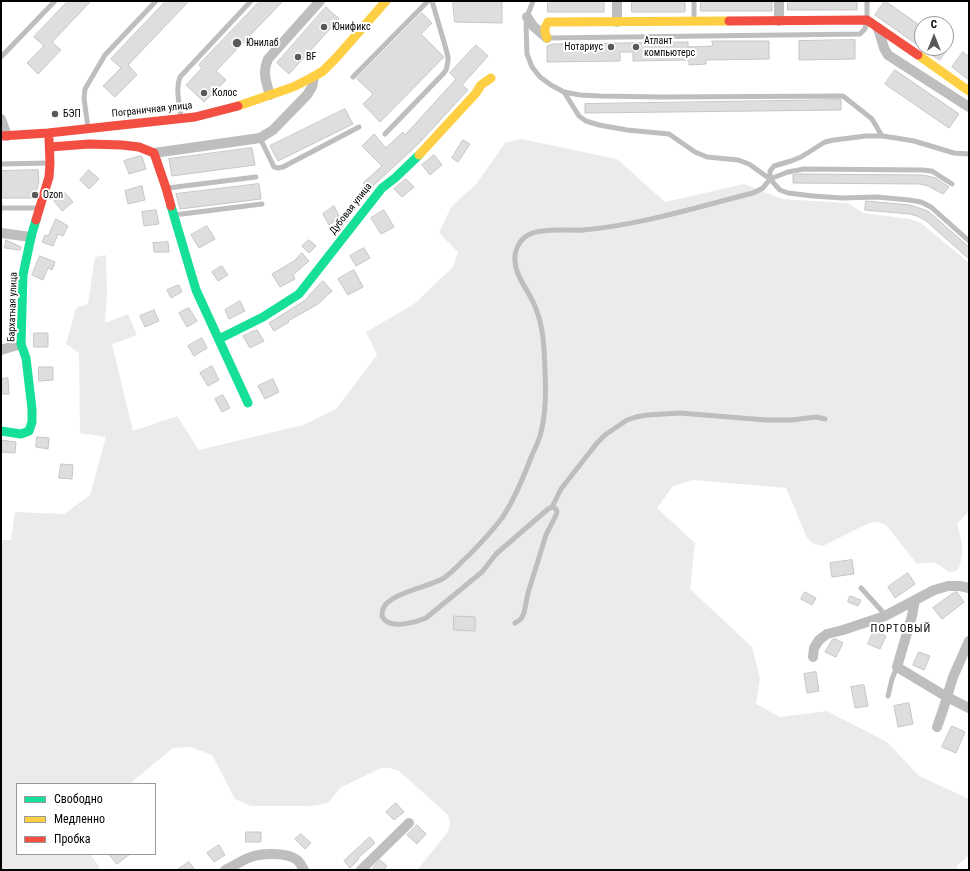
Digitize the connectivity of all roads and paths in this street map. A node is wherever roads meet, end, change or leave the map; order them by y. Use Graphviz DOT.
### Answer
graph roads {
  1 [pos="55,1"];
  2 [pos="156,1"];
  3 [pos="251,1"];
  4 [pos="320,1"];
  5 [pos="386,1"];
  6 [pos="428,1"];
  7 [pos="432,1"];
  8 [pos="533,1"];
  9 [pos="617,1"];
  10 [pos="694,1"];
  11 [pos="779,1"];
  12 [pos="867,1"];
  13 [pos="528,17"];
  14 [pos="867,20"];
  15 [pos="694,21"];
  16 [pos="779,21"];
  17 [pos="617,22"];
  18 [pos="878,28"];
  19 [pos="547,38"];
  20 [pos="1,58"];
  21 [pos="314,77"];
  22 [pos="353,77"];
  23 [pos="491,78"];
  24 [pos="969,91"];
  25 [pos="564,92"];
  26 [pos="270,95"];
  27 [pos="969,106"];
  28 [pos="181,118"];
  29 [pos="1,119"];
  30 [pos="359,127"];
  31 [pos="88,128"];
  32 [pos="48,133"];
  33 [pos="385,134"];
  34 [pos="4,136"];
  35 [pos="882,136"];
  36 [pos="260,138"];
  37 [pos="50,147"];
  38 [pos="154,153"];
  39 [pos="969,154"];
  40 [pos="50,163"];
  41 [pos="1,164"];
  42 [pos="256,177"];
  43 [pos="770,179"];
  44 [pos="952,184"];
  45 [pos="166,188"];
  46 [pos="262,204"];
  47 [pos="2,208"];
  48 [pos="39,208"];
  49 [pos="173,215"];
  50 [pos="1,233"];
  51 [pos="31,237"];
  52 [pos="969,241"];
  53 [pos="219,339"];
  54 [pos="21,344"];
  55 [pos="1,350"];
  56 [pos="248,402"];
  57 [pos="825,419"];
  58 [pos="1,431"];
  59 [pos="552,507"];
  60 [pos="861,588"];
  61 [pos="969,588"];
  62 [pos="915,600"];
  63 [pos="885,616"];
  64 [pos="515,623"];
  65 [pos="969,641"];
  66 [pos="813,658"];
  67 [pos="897,667"];
  68 [pos="888,696"];
  69 [pos="947,697"];
  70 [pos="969,708"];
  71 [pos="937,727"];
  72 [pos="410,823"];
  73 [pos="225,870"];
  74 [pos="304,870"];
  75 [pos="361,870"];
  1 -- 20 [label="lane"];
  2 -- 31 [label="lane"];
  3 -- 28 [label="lane"];
  4 -- 26 [label="street"];
  5 -- 21 [label="street, Пограничная улица"];
  6 -- 22 [label="lane"];
  7 -- 33 [label="lane"];
  8 -- 13 [label="lane"];
  9 -- 17 [label="street"];
  10 -- 15 [label="lane"];
  11 -- 16 [label="street"];
  12 -- 14 [label="lane"];
  13 -- 19 [label="street"];
  13 -- 25 [label="lane"];
  14 -- 16 [label="street"];
  14 -- 18 [label="street"];
  14 -- 19 [label="lane"];
  15 -- 16 [label="street"];
  15 -- 17 [label="street"];
  17 -- 19 [label="street"];
  18 -- 24 [label="street"];
  18 -- 27 [label="street"];
  21 -- 26 [label="street, Пограничная улица"];
  21 -- 36 [label="street"];
  23 -- 53 [label="street, Дубовая улица"];
  25 -- 35 [label="lane"];
  25 -- 43 [label="lane"];
  26 -- 28 [label="street, Пограничная улица"];
  28 -- 31 [label="street, Пограничная улица"];
  29 -- 34 [label="street"];
  30 -- 36 [label="lane"];
  31 -- 32 [label="street, Пограничная улица"];
  32 -- 34 [label="street, Пограничная улица"];
  32 -- 37 [label="street, Бархатная улица"];
  35 -- 39 [label="lane"];
  35 -- 43 [label="lane"];
  36 -- 38 [label="street"];
  37 -- 38 [label="street"];
  37 -- 40 [label="street, Бархатная улица"];
  38 -- 45 [label="street"];
  40 -- 41 [label="lane"];
  40 -- 48 [label="street, Бархатная улица"];
  42 -- 45 [label="lane"];
  43 -- 44 [label="lane"];
  43 -- 52 [label="lane"];
  43 -- 59 [label="lane"];
  45 -- 49 [label="street"];
  46 -- 49 [label="lane"];
  47 -- 48 [label="lane"];
  48 -- 51 [label="street, Бархатная улица"];
  49 -- 53 [label="street"];
  50 -- 51 [label="street"];
  51 -- 54 [label="street, Бархатная улица"];
  53 -- 56 [label="street"];
  54 -- 55 [label="street"];
  54 -- 58 [label="street, Бархатная улица"];
  57 -- 59 [label="lane"];
  59 -- 64 [label="lane"];
  60 -- 63 [label="lane"];
  61 -- 62 [label="street"];
  62 -- 63 [label="street"];
  62 -- 67 [label="street"];
  63 -- 66 [label="street"];
  65 -- 69 [label="street"];
  67 -- 68 [label="lane"];
  67 -- 69 [label="street"];
  69 -- 70 [label="street"];
  69 -- 71 [label="street"];
  72 -- 75 [label="street"];
  73 -- 74 [label="street"];
}
